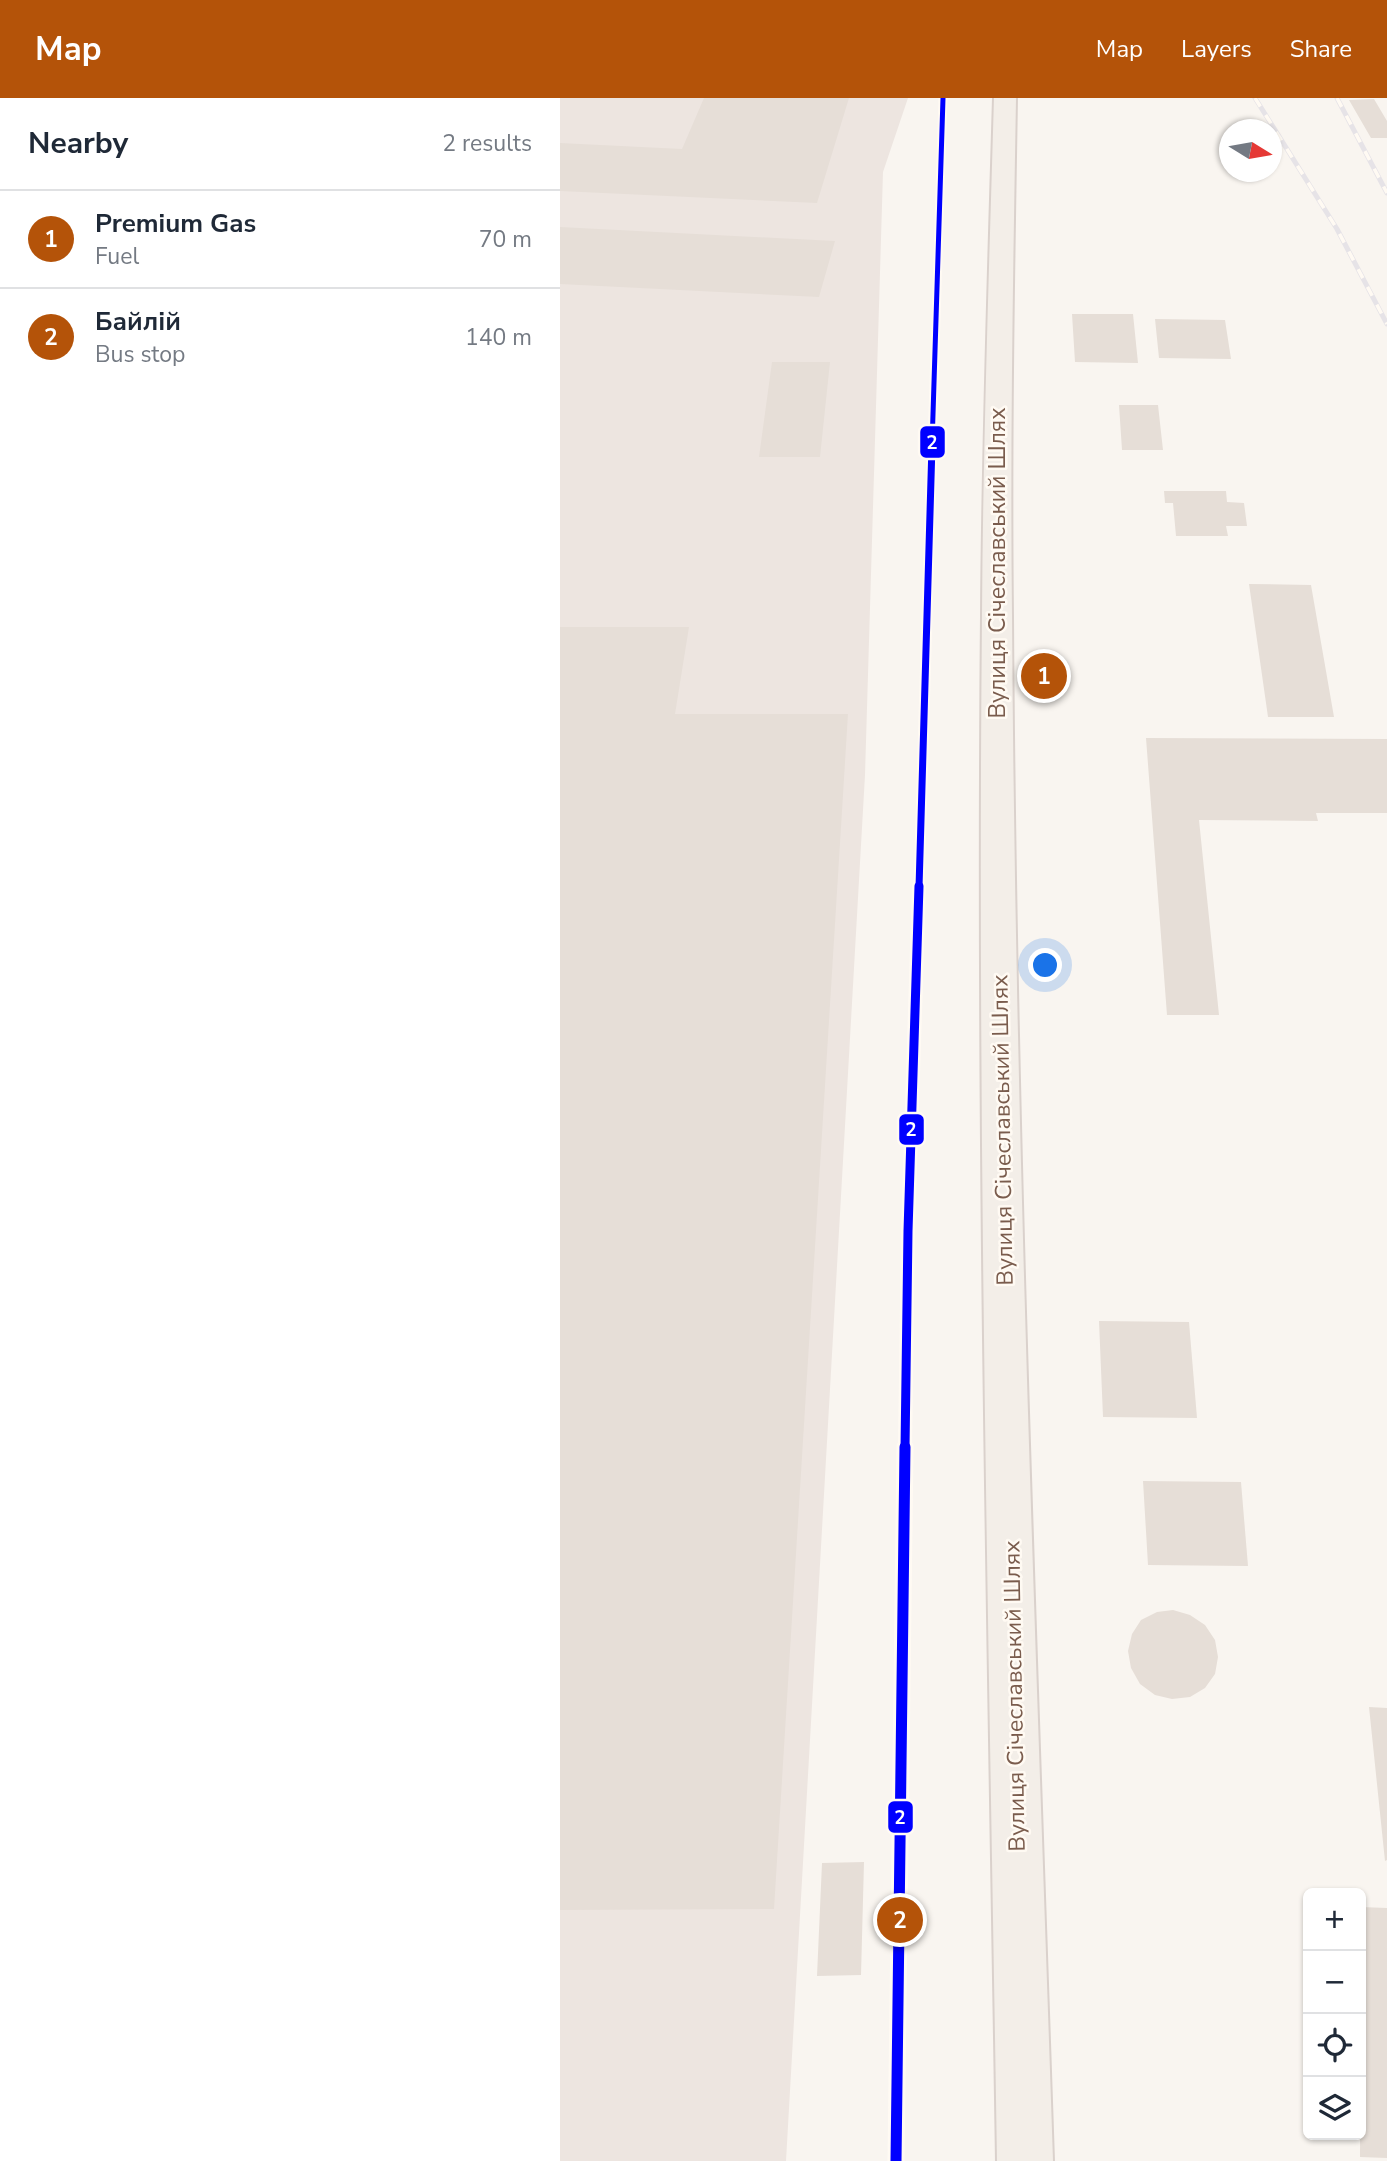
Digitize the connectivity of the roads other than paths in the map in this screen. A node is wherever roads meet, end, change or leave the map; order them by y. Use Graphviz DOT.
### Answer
graph roads {
  1 [pos="1005,98"];
  2 [pos="1025,2161"];
  1 -- 2 [label="main road, Вулиця Січеславський Шлях"];
}
